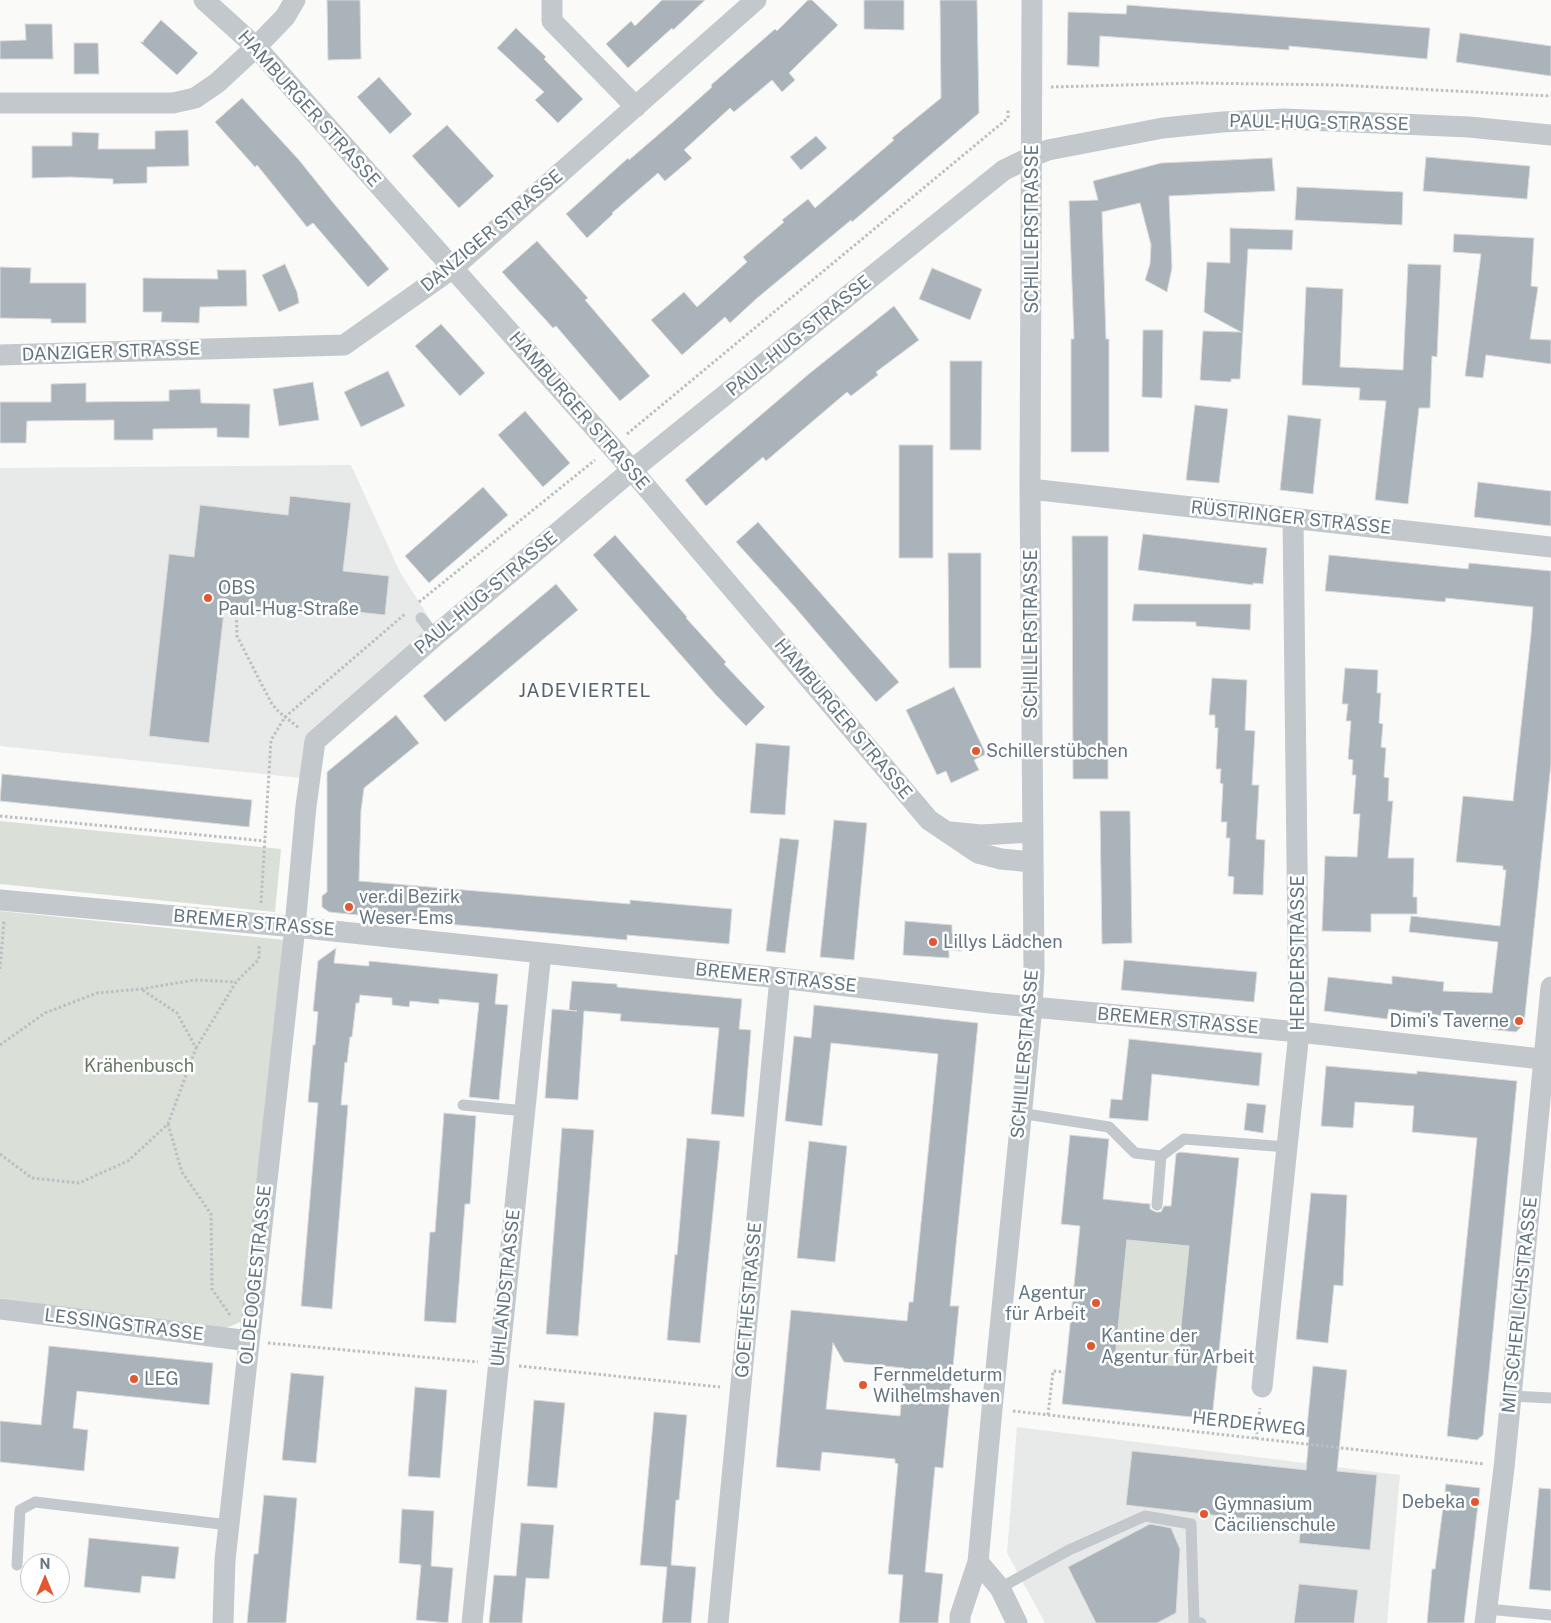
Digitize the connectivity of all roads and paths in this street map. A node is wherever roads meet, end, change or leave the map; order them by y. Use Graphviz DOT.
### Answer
graph roads {
  1 [pos="204,0"];
  2 [pos="295,0"];
  3 [pos="552,0"];
  4 [pos="756,0"];
  5 [pos="1032,0"];
  6 [pos="256,46"];
  7 [pos="0,103"];
  8 [pos="636,107"];
  9 [pos="1551,135"];
  10 [pos="1033,156"];
  11 [pos="453,268"];
  12 [pos="0,355"];
  13 [pos="632,470"];
  14 [pos="1030,489"];
  15 [pos="1293,518"];
  16 [pos="1551,547"];
  17 [pos="236,605"];
  18 [pos="421,618"];
  19 [pos="435,636"];
  20 [pos="315,741"];
  21 [pos="0,816"];
  22 [pos="944,831"];
  23 [pos="1032,832"];
  24 [pos="265,842"];
  25 [pos="1032,862"];
  26 [pos="3,900"];
  27 [pos="260,924"];
  28 [pos="295,927"];
  29 [pos="541,953"];
  30 [pos="0,970"];
  31 [pos="780,978"];
  32 [pos="236,982"];
  33 [pos="1551,987"];
  34 [pos="141,989"];
  35 [pos="1032,1007"];
  36 [pos="1299,1032"];
  37 [pos="0,1045"];
  38 [pos="196,1048"];
  39 [pos="1547,1059"];
  40 [pos="463,1105"];
  41 [pos="525,1112"];
  42 [pos="1020,1113"];
  43 [pos="168,1124"];
  44 [pos="1287,1147"];
  45 [pos="0,1154"];
  46 [pos="1161,1156"];
  47 [pos="1157,1205"];
  48 [pos="0,1309"];
  49 [pos="248,1341"];
  50 [pos="1064,1372"];
  51 [pos="1262,1387"];
  52 [pos="1511,1396"];
  53 [pos="1551,1398"];
  54 [pos="992,1409"];
  55 [pos="1048,1415"];
  56 [pos="1256,1439"];
  57 [pos="1504,1468"];
  58 [pos="229,1525"];
  59 [pos="978,1562"];
  60 [pos="17,1565"];
  61 [pos="1000,1588"];
  62 [pos="1551,1615"];
  63 [pos="1486,1616"];
  64 [pos="223,1623"];
  65 [pos="472,1623"];
  66 [pos="718,1623"];
  67 [pos="960,1623"];
  68 [pos="1017,1623"];
  69 [pos="1200,1623"];
  1 -- 6 [label="street, HAMBURGER STRASSE"];
  2 -- 6 [label="street"];
  3 -- 8 [label="street"];
  4 -- 8 [label="street, DANZIGER STRASSE"];
  5 -- 10 [label="street, SCHILLERSTRASSE"];
  6 -- 7 [label="street"];
  6 -- 11 [label="street, HAMBURGER STRASSE"];
  8 -- 11 [label="street, DANZIGER STRASSE"];
  9 -- 10 [label="street, PAUL-HUG-STRASSE"];
  10 -- 13 [label="street, PAUL-HUG-STRASSE"];
  10 -- 14 [label="street, SCHILLERSTRASSE"];
  11 -- 12 [label="street, DANZIGER STRASSE"];
  11 -- 13 [label="street, HAMBURGER STRASSE"];
  13 -- 19 [label="street, PAUL-HUG-STRASSE"];
  13 -- 22 [label="street, HAMBURGER STRASSE"];
  14 -- 15 [label="street, RÜSTRINGER STRASSE"];
  14 -- 23 [label="street, SCHILLERSTRASSE"];
  15 -- 16 [label="street, RÜSTRINGER STRASSE"];
  15 -- 36 [label="street, HERDERSTRASSE"];
  17 -- 20 [label="path"];
  18 -- 19 [label="lane"];
  19 -- 20 [label="street, PAUL-HUG-STRASSE"];
  20 -- 28 [label="street"];
  21 -- 24 [label="path"];
  22 -- 23 [label="street"];
  22 -- 25 [label="street, HAMBURGER STRASSE"];
  23 -- 25 [label="street, SCHILLERSTRASSE"];
  25 -- 35 [label="street, SCHILLERSTRASSE"];
  26 -- 27 [label="street, BREMER STRASSE"];
  26 -- 30 [label="path"];
  27 -- 28 [label="street, BREMER STRASSE"];
  27 -- 32 [label="path"];
  28 -- 29 [label="street, BREMER STRASSE"];
  28 -- 49 [label="street, OLDEOOGESTRASSE"];
  29 -- 31 [label="street, BREMER STRASSE"];
  29 -- 41 [label="street, UHLANDSTRASSE"];
  31 -- 35 [label="street, BREMER STRASSE"];
  31 -- 66 [label="street, GOETHESTRASSE"];
  32 -- 34 [label="path"];
  32 -- 38 [label="path"];
  33 -- 39 [label="street, MITSCHERLICHSTRASSE"];
  34 -- 37 [label="path"];
  34 -- 38 [label="path"];
  35 -- 36 [label="street, BREMER STRASSE"];
  35 -- 42 [label="street, SCHILLERSTRASSE"];
  36 -- 39 [label="street, BREMER STRASSE"];
  36 -- 44 [label="street, HERDERSTRASSE"];
  38 -- 43 [label="path"];
  39 -- 52 [label="street, MITSCHERLICHSTRASSE"];
  40 -- 41 [label="lane"];
  41 -- 65 [label="street, UHLANDSTRASSE"];
  42 -- 46 [label="lane"];
  42 -- 54 [label="street, SCHILLERSTRASSE"];
  43 -- 45 [label="path"];
  43 -- 49 [label="path"];
  44 -- 46 [label="lane"];
  44 -- 51 [label="street, HERDERSTRASSE"];
  46 -- 47 [label="lane"];
  48 -- 49 [label="street, LESSINGSTRASSE"];
  49 -- 58 [label="street, OLDEOOGESTRASSE"];
  50 -- 55 [label="path"];
  51 -- 56 [label="path"];
  52 -- 53 [label="lane"];
  52 -- 57 [label="street, MITSCHERLICHSTRASSE"];
  54 -- 55 [label="path, HERDERWEG"];
  54 -- 59 [label="street, SCHILLERSTRASSE"];
  55 -- 56 [label="path, HERDERWEG"];
  56 -- 57 [label="path, HERDERWEG"];
  57 -- 63 [label="street, MITSCHERLICHSTRASSE"];
  58 -- 60 [label="lane"];
  58 -- 64 [label="street, OLDEOOGESTRASSE"];
  59 -- 61 [label="street"];
  59 -- 67 [label="street, SCHILLERSTRASSE"];
  61 -- 68 [label="street"];
  61 -- 69 [label="lane"];
  62 -- 63 [label="lane"];
}
